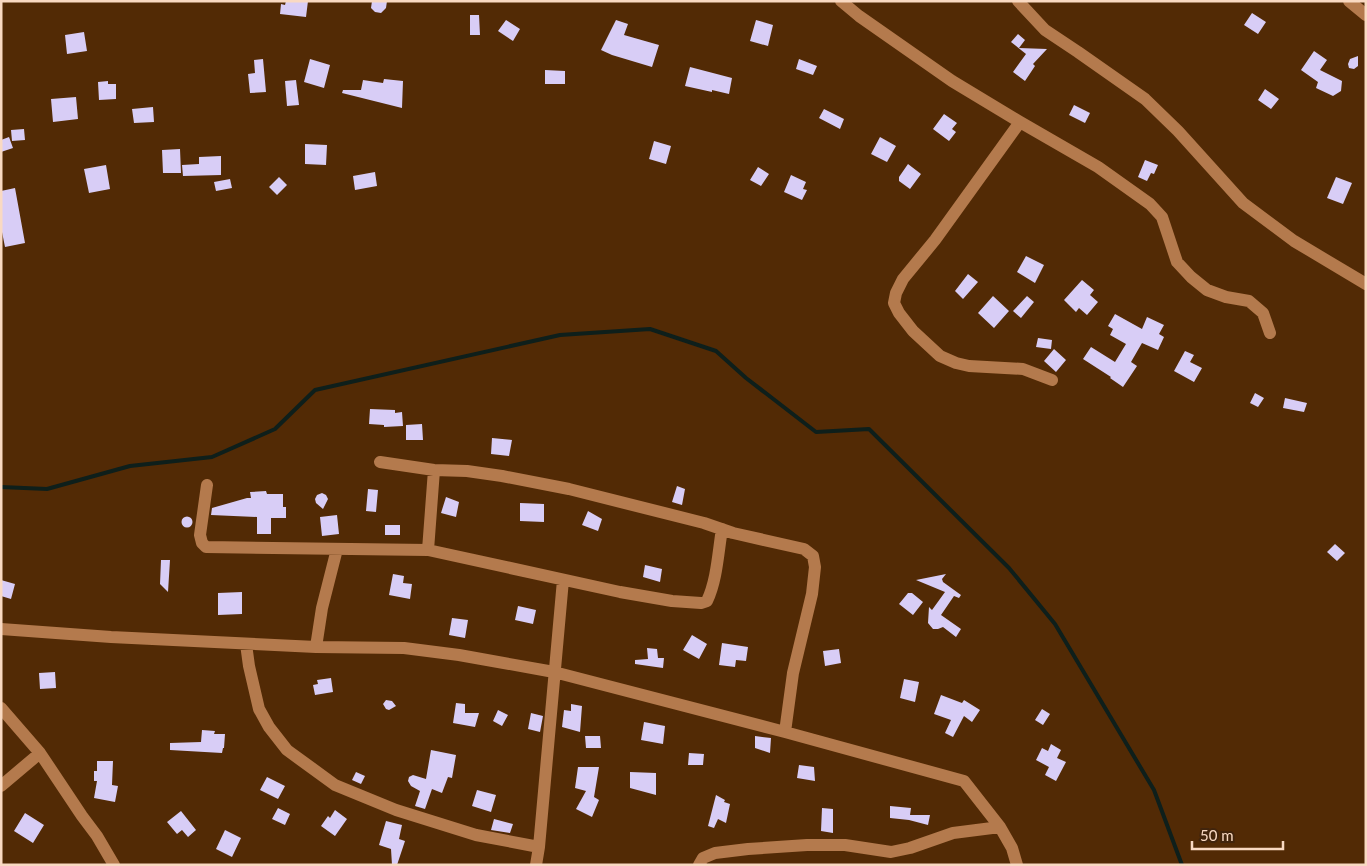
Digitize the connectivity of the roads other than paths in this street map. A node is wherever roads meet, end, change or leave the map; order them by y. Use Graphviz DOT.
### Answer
graph roads {
  1 [pos="841,1"];
  2 [pos="1018,1"];
  3 [pos="1349,1"];
  4 [pos="1366,15"];
  5 [pos="1020,122"];
  6 [pos="1366,284"];
  7 [pos="1270,333"];
  8 [pos="1052,380"];
  9 [pos="380,462"];
  10 [pos="434,470"];
  11 [pos="207,485"];
  12 [pos="722,529"];
  13 [pos="337,549"];
  14 [pos="428,550"];
  15 [pos="562,580"];
  16 [pos="1,628"];
  17 [pos="246,644"];
  18 [pos="316,648"];
  19 [pos="554,672"];
  20 [pos="1,708"];
  21 [pos="785,732"];
  22 [pos="40,753"];
  23 [pos="1,786"];
  24 [pos="1000,827"];
  25 [pos="539,847"];
  26 [pos="114,865"];
  27 [pos="536,865"];
  28 [pos="699,865"];
  29 [pos="1017,865"];
  1 -- 5 [label="street"];
  2 -- 6 [label="street"];
  3 -- 4 [label="street"];
  5 -- 7 [label="street"];
  5 -- 8 [label="street"];
  9 -- 10 [label="street"];
  10 -- 12 [label="street"];
  10 -- 14 [label="street"];
  11 -- 13 [label="street"];
  12 -- 15 [label="street"];
  12 -- 21 [label="street"];
  13 -- 14 [label="street"];
  13 -- 18 [label="street"];
  14 -- 15 [label="street"];
  15 -- 19 [label="street"];
  16 -- 17 [label="street"];
  17 -- 18 [label="street"];
  17 -- 25 [label="street"];
  18 -- 19 [label="street"];
  19 -- 21 [label="street"];
  19 -- 25 [label="street"];
  20 -- 22 [label="street"];
  21 -- 24 [label="street"];
  22 -- 23 [label="street"];
  22 -- 26 [label="street"];
  24 -- 28 [label="street"];
  24 -- 29 [label="street"];
  25 -- 27 [label="street"];
}
